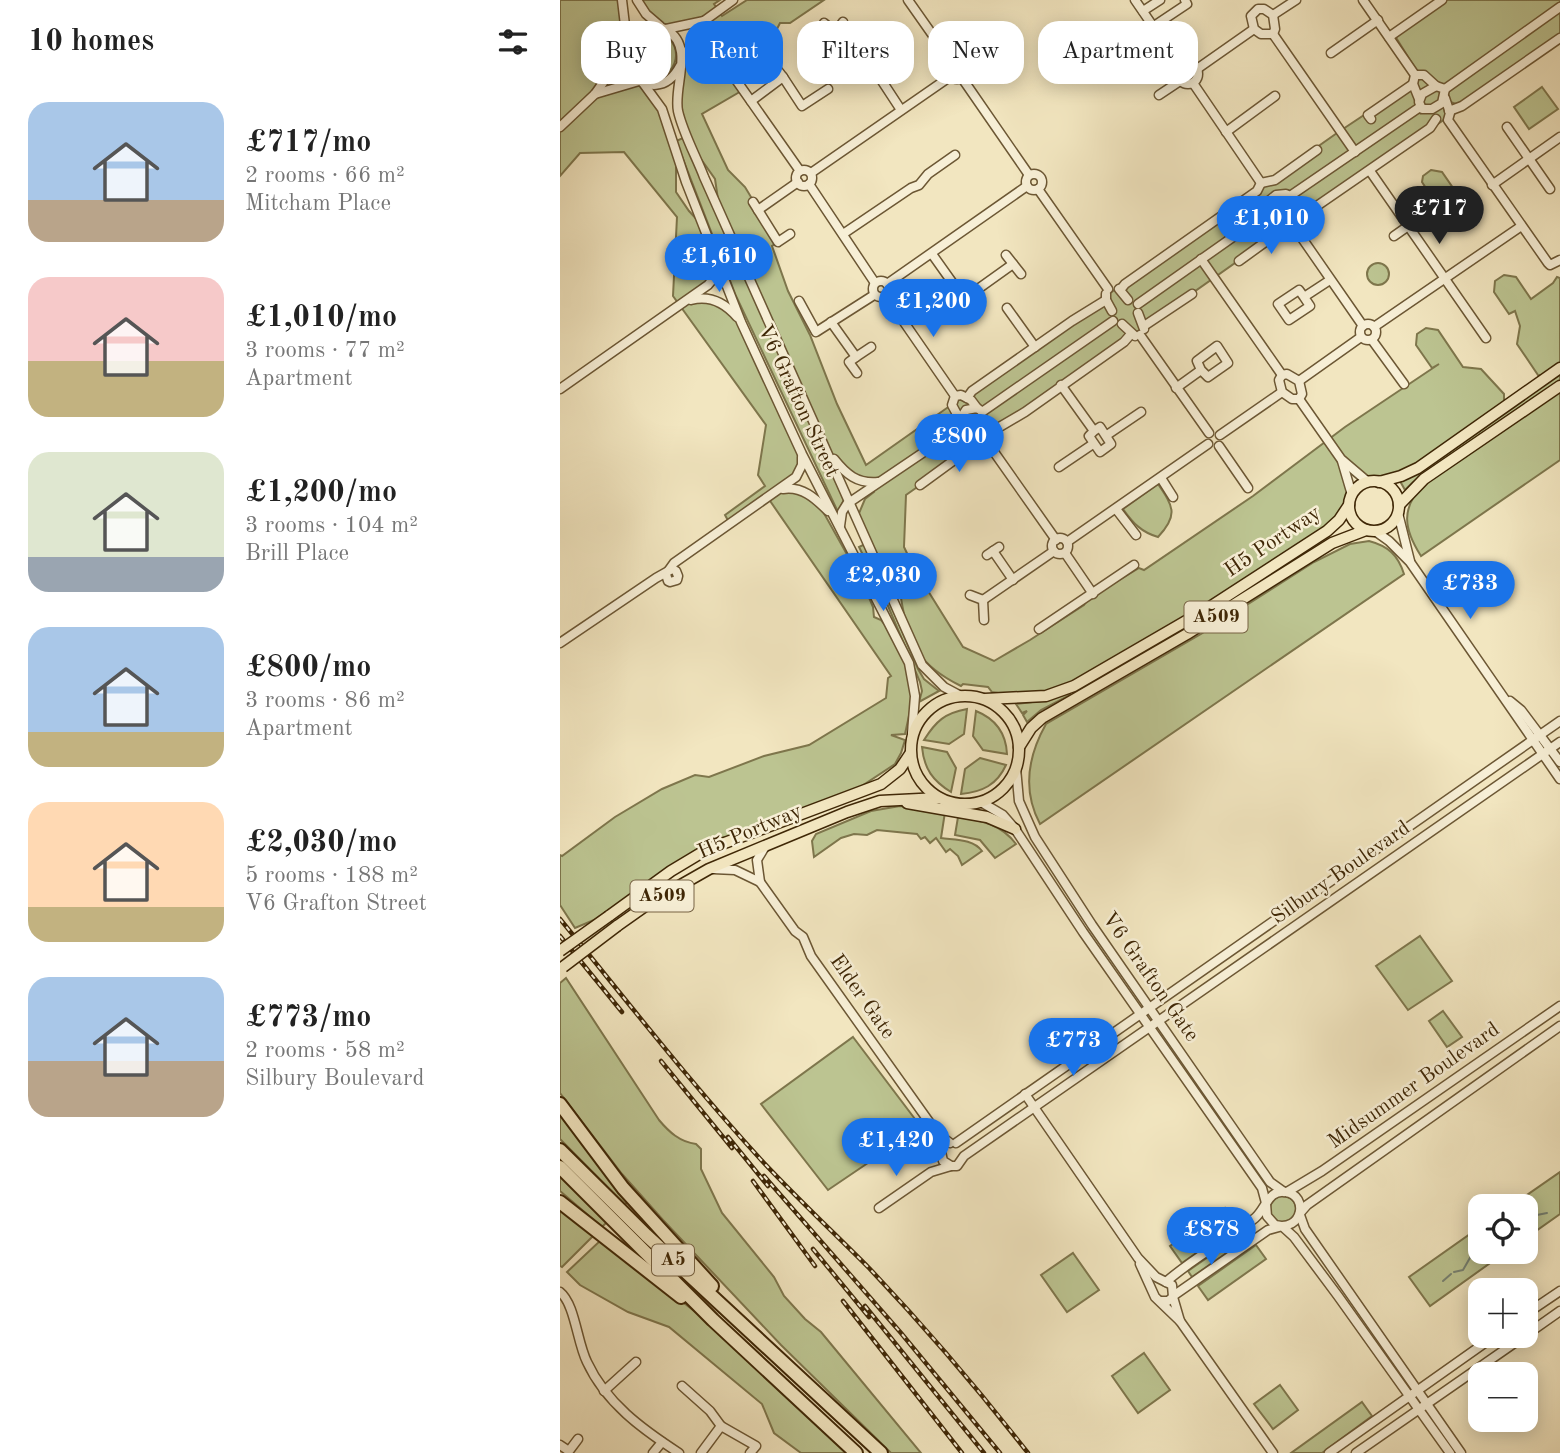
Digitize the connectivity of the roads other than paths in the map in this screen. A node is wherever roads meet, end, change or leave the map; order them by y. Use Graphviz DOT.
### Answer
graph roads {
  1 [pos="622,0"];
  2 [pos="637,0"];
  3 [pos="908,0"];
  4 [pos="1135,0"];
  5 [pos="1161,0"];
  6 [pos="1185,0"];
  7 [pos="1247,0"];
  8 [pos="1296,0"];
  9 [pos="1363,0"];
  10 [pos="1440,1"];
  11 [pos="730,2"];
  12 [pos="1560,7"];
  13 [pos="1254,10"];
  14 [pos="1143,12"];
  15 [pos="1171,15"];
  16 [pos="1273,15"];
  17 [pos="708,18"];
  18 [pos="1378,20"];
  19 [pos="624,21"];
  20 [pos="654,21"];
  21 [pos="1150,21"];
  22 [pos="1162,21"];
  23 [pos="671,27"];
  24 [pos="928,28"];
  25 [pos="1254,29"];
  26 [pos="1273,34"];
  27 [pos="671,36"];
  28 [pos="1389,37"];
  29 [pos="1560,38"];
  30 [pos="1331,52"];
  31 [pos="681,64"];
  32 [pos="1198,68"];
  33 [pos="783,77"];
  34 [pos="671,78"];
  35 [pos="1414,80"];
  36 [pos="601,84"];
  37 [pos="633,84"];
  38 [pos="643,84"];
  39 [pos="739,84"];
  40 [pos="774,84"];
  41 [pos="884,84"];
  42 [pos="939,84"];
  43 [pos="966,84"];
  44 [pos="1175,84"];
  45 [pos="1194,84"];
  46 [pos="828,89"];
  47 [pos="1442,91"];
  48 [pos="594,94"];
  49 [pos="1159,95"];
  50 [pos="1275,96"];
  51 [pos="751,101"];
  52 [pos="1422,106"];
  53 [pos="901,110"];
  54 [pos="1450,111"];
  55 [pos="1371,119"];
  56 [pos="1436,119"];
  57 [pos="1448,120"];
  58 [pos="560,127"];
  59 [pos="1507,127"];
  60 [pos="1226,132"];
  61 [pos="1560,137"];
  62 [pos="1317,150"];
  63 [pos="1355,152"];
  64 [pos="955,155"];
  65 [pos="1530,158"];
  66 [pos="800,171"];
  67 [pos="1370,171"];
  68 [pos="811,173"];
  69 [pos="1030,175"];
  70 [pos="1275,180"];
  71 [pos="798,182"];
  72 [pos="809,184"];
  73 [pos="1492,185"];
  74 [pos="1027,186"];
  75 [pos="1259,187"];
  76 [pos="1038,189"];
  77 [pos="1550,189"];
  78 [pos="1286,195"];
  79 [pos="1291,206"];
  80 [pos="1269,211"];
  81 [pos="1421,217"];
  82 [pos="1293,225"];
  83 [pos="1408,226"];
  84 [pos="1520,227"];
  85 [pos="790,234"];
  86 [pos="843,234"];
  87 [pos="1394,236"];
  88 [pos="932,254"];
  89 [pos="1006,255"];
  90 [pos="1201,259"];
  91 [pos="1240,261"];
  92 [pos="1560,261"];
  93 [pos="717,264"];
  94 [pos="1013,264"];
  95 [pos="1021,274"];
  96 [pos="1444,279"];
  97 [pos="1330,280"];
  98 [pos="876,283"];
  99 [pos="887,284"];
  100 [pos="1108,289"];
  101 [pos="1121,289"];
  102 [pos="1192,294"];
  103 [pos="874,295"];
  104 [pos="886,296"];
  105 [pos="1304,297"];
  106 [pos="964,299"];
  107 [pos="688,300"];
  108 [pos="1106,300"];
  109 [pos="1128,300"];
  110 [pos="799,301"];
  111 [pos="1007,308"];
  112 [pos="1138,308"];
  113 [pos="1112,311"];
  114 [pos="972,313"];
  115 [pos="741,322"];
  116 [pos="831,322"];
  117 [pos="1117,322"];
  118 [pos="1144,326"];
  119 [pos="1363,326"];
  120 [pos="1374,327"];
  121 [pos="1136,335"];
  122 [pos="1361,337"];
  123 [pos="1486,338"];
  124 [pos="1372,340"];
  125 [pos="871,347"];
  126 [pos="1035,347"];
  127 [pos="856,357"];
  128 [pos="1560,368"];
  129 [pos="1201,370"];
  130 [pos="856,373"];
  131 [pos="1282,375"];
  132 [pos="1299,381"];
  133 [pos="1404,384"];
  134 [pos="1061,385"];
  135 [pos="1560,386"];
  136 [pos="1176,388"];
  137 [pos="560,389"];
  138 [pos="1282,392"];
  139 [pos="955,396"];
  140 [pos="967,398"];
  141 [pos="1299,399"];
  142 [pos="1141,412"];
  143 [pos="981,413"];
  144 [pos="960,422"];
  145 [pos="1094,431"];
  146 [pos="970,432"];
  147 [pos="991,432"];
  148 [pos="1209,433"];
  149 [pos="1107,435"];
  150 [pos="1220,435"];
  151 [pos="976,441"];
  152 [pos="987,442"];
  153 [pos="1093,444"];
  154 [pos="1208,444"];
  155 [pos="1219,446"];
  156 [pos="826,448"];
  157 [pos="802,454"];
  158 [pos="1341,459"];
  159 [pos="1059,467"];
  160 [pos="1161,478"];
  161 [pos="882,482"];
  162 [pos="1373,482"];
  163 [pos="920,485"];
  164 [pos="872,488"];
  165 [pos="1248,488"];
  166 [pos="779,489"];
  167 [pos="1172,497"];
  168 [pos="1350,500"];
  169 [pos="850,502"];
  170 [pos="1116,509"];
  171 [pos="1399,509"];
  172 [pos="856,515"];
  173 [pos="839,524"];
  174 [pos="1371,531"];
  175 [pos="1136,535"];
  176 [pos="1056,540"];
  177 [pos="1067,542"];
  178 [pos="993,551"];
  179 [pos="1054,551"];
  180 [pos="1065,553"];
  181 [pos="1410,562"];
  182 [pos="1134,565"];
  183 [pos="1013,580"];
  184 [pos="1093,594"];
  185 [pos="971,595"];
  186 [pos="983,600"];
  187 [pos="984,620"];
  188 [pos="1039,629"];
  189 [pos="560,643"];
  190 [pos="961,696"];
  191 [pos="985,699"];
  192 [pos="1560,721"];
  193 [pos="1536,738"];
  194 [pos="911,742"];
  195 [pos="1560,742"];
  196 [pos="1551,748"];
  197 [pos="1542,754"];
  198 [pos="1018,760"];
  199 [pos="1560,762"];
  200 [pos="1560,779"];
  201 [pos="981,802"];
  202 [pos="944,803"];
  203 [pos="965,809"];
  204 [pos="1421,817"];
  205 [pos="1015,829"];
  206 [pos="1430,831"];
  207 [pos="766,845"];
  208 [pos="709,869"];
  209 [pos="1344,871"];
  210 [pos="760,882"];
  211 [pos="1354,885"];
  212 [pos="1267,924"];
  213 [pos="1278,939"];
  214 [pos="560,951"];
  215 [pos="562,968"];
  216 [pos="1149,1006"];
  217 [pos="1560,1006"];
  218 [pos="1140,1012"];
  219 [pos="1159,1021"];
  220 [pos="1560,1026"];
  221 [pos="1150,1027"];
  222 [pos="1025,1094"];
  223 [pos="560,1104"];
  224 [pos="1035,1107"];
  225 [pos="1401,1117"];
  226 [pos="1411,1131"];
  227 [pos="937,1133"];
  228 [pos="953,1143"];
  229 [pos="560,1150"];
  230 [pos="942,1154"];
  231 [pos="964,1156"];
  232 [pos="951,1166"];
  233 [pos="560,1167"];
  234 [pos="931,1172"];
  235 [pos="1285,1192"];
  236 [pos="560,1202"];
  237 [pos="1266,1203"];
  238 [pos="879,1208"];
  239 [pos="1300,1214"];
  240 [pos="1282,1227"];
  241 [pos="1138,1258"];
  242 [pos="1165,1282"];
  243 [pos="1560,1291"];
  244 [pos="560,1292"];
  245 [pos="1173,1296"];
  246 [pos="1157,1298"];
  247 [pos="1538,1306"];
  248 [pos="1560,1311"];
  249 [pos="713,1320"];
  250 [pos="1181,1321"];
  251 [pos="1538,1327"];
  252 [pos="1478,1348"];
  253 [pos="1507,1348"];
  254 [pos="636,1362"];
  255 [pos="788,1367"];
  256 [pos="682,1386"];
  257 [pos="1418,1390"];
  258 [pos="604,1391"];
  259 [pos="1408,1396"];
  260 [pos="1427,1403"];
  261 [pos="1419,1410"];
  262 [pos="1434,1422"];
  263 [pos="721,1426"];
  264 [pos="1443,1435"];
  265 [pos="578,1439"];
  266 [pos="662,1442"];
  267 [pos="560,1444"];
  268 [pos="569,1452"];
  269 [pos="653,1453"];
  270 [pos="679,1453"];
  271 [pos="701,1453"];
  272 [pos="750,1453"];
  273 [pos="856,1453"];
  274 [pos="881,1453"];
  275 [pos="1273,1453"];
  276 [pos="1329,1453"];
  277 [pos="1356,1453"];
  278 [pos="1450,1453"];
  279 [pos="1461,1453"];
  1 -- 19 [label="street"];
  2 -- 20 [label="street"];
  3 -- 24 [label="street"];
  4 -- 14 [label="street"];
  5 -- 14 [label="street"];
  5 -- 15 [label="street"];
  6 -- 15 [label="street"];
  7 -- 13 [label="street"];
  8 -- 16 [label="street"];
  9 -- 18 [label="street"];
  10 -- 28 [label="street"];
  11 -- 17 [label="street"];
  12 -- 47 [label="street"];
  13 -- 16 [label="street"];
  13 -- 25 [label="street"];
  14 -- 21 [label="street"];
  15 -- 22 [label="street"];
  16 -- 26 [label="street"];
  17 -- 23 [label="street"];
  17 -- 31 [label="street"];
  18 -- 28 [label="street"];
  18 -- 30 [label="street"];
  25 -- 26 [label="street"];
  25 -- 32 [label="street"];
  26 -- 63 [label="street"];
  27 -- 31 [label="street"];
  28 -- 35 [label="street"];
  29 -- 54 [label="street"];
  31 -- 34 [label="street"];
  31 -- 156 [label="street, V6 Grafton Street"];
  33 -- 46 [label="street"];
  35 -- 47 [label="street"];
  35 -- 52 [label="street"];
  35 -- 55 [label="street"];
  36 -- 48 [label="street"];
  37 -- 48 [label="street"];
  38 -- 93 [label="street, V6 Grafton Street"];
  39 -- 51 [label="street"];
  40 -- 51 [label="street"];
  41 -- 53 [label="street"];
  42 -- 53 [label="street"];
  43 -- 69 [label="street"];
  44 -- 49 [label="street"];
  45 -- 60 [label="street"];
  47 -- 52 [label="street"];
  47 -- 52 [label="street"];
  47 -- 54 [label="street"];
  48 -- 58 [label="street"];
  50 -- 60 [label="street"];
  51 -- 66 [label="street"];
  52 -- 56 [label="street"];
  52 -- 63 [label="street"];
  53 -- 68 [label="street"];
  54 -- 57 [label="street"];
  56 -- 57 [label="street"];
  56 -- 67 [label="street"];
  57 -- 73 [label="street"];
  59 -- 65 [label="street"];
  60 -- 75 [label="street"];
  61 -- 65 [label="street"];
  62 -- 70 [label="street"];
  63 -- 78 [label="street"];
  64 -- 86 [label="street"];
  65 -- 73 [label="street"];
  65 -- 77 [label="street"];
  66 -- 68 [label="street"];
  66 -- 71 [label="street"];
  67 -- 82 [label="street"];
  67 -- 83 [label="street"];
  68 -- 72 [label="street"];
  69 -- 74 [label="street"];
  69 -- 76 [label="street"];
  70 -- 75 [label="street"];
  70 -- 78 [label="street"];
  71 -- 72 [label="street"];
  71 -- 85 [label="street"];
  72 -- 86 [label="street"];
  73 -- 84 [label="street"];
  74 -- 76 [label="street"];
  74 -- 88 [label="street"];
  75 -- 80 [label="street"];
  75 -- 101 [label="street"];
  76 -- 100 [label="street"];
  78 -- 79 [label="street"];
  78 -- 80 [label="street"];
  79 -- 80 [label="street"];
  79 -- 82 [label="street"];
  80 -- 82 [label="street"];
  80 -- 90 [label="street"];
  81 -- 83 [label="street"];
  82 -- 91 [label="street"];
  82 -- 97 [label="street"];
  83 -- 87 [label="street"];
  83 -- 96 [label="street"];
  84 -- 92 [label="street"];
  84 -- 96 [label="street"];
  86 -- 98 [label="street"];
  88 -- 99 [label="street"];
  88 -- 106 [label="street"];
  89 -- 94 [label="street"];
  90 -- 112 [label="street"];
  90 -- 131 [label="street"];
  93 -- 107 [label="street"];
  93 -- 115 [label="street, V6 Grafton Street"];
  94 -- 95 [label="street"];
  94 -- 106 [label="street"];
  96 -- 120 [label="street"];
  96 -- 123 [label="street"];
  97 -- 105 [label="street"];
  97 -- 119 [label="street"];
  98 -- 99 [label="street"];
  98 -- 103 [label="street"];
  99 -- 104 [label="street"];
  100 -- 101 [label="street"];
  100 -- 108 [label="street"];
  101 -- 109 [label="street"];
  102 -- 118 [label="street"];
  103 -- 104 [label="street"];
  103 -- 116 [label="street"];
  104 -- 139 [label="street"];
  106 -- 114 [label="street"];
  107 -- 115 [label="street"];
  107 -- 137 [label="street"];
  108 -- 113 [label="street"];
  108 -- 126 [label="street"];
  109 -- 112 [label="street"];
  109 -- 113 [label="street"];
  110 -- 116 [label="street"];
  111 -- 126 [label="street"];
  112 -- 117 [label="street"];
  112 -- 118 [label="street"];
  113 -- 117 [label="street"];
  115 -- 157 [label="street, V6 Grafton Street"];
  116 -- 127 [label="street"];
  117 -- 121 [label="street"];
  117 -- 143 [label="street"];
  118 -- 121 [label="street"];
  119 -- 120 [label="street"];
  119 -- 122 [label="street"];
  120 -- 124 [label="street"];
  121 -- 134 [label="street"];
  121 -- 136 [label="street"];
  122 -- 124 [label="street"];
  122 -- 132 [label="street"];
  124 -- 133 [label="street"];
  125 -- 127 [label="street"];
  126 -- 140 [label="street"];
  127 -- 130 [label="street"];
  128 -- 162 [label="main road"];
  129 -- 136 [label="street"];
  131 -- 132 [label="street"];
  131 -- 138 [label="street"];
  132 -- 141 [label="street"];
  134 -- 145 [label="street"];
  134 -- 147 [label="street"];
  135 -- 171 [label="main road"];
  136 -- 148 [label="street"];
  138 -- 141 [label="street"];
  138 -- 150 [label="street"];
  139 -- 140 [label="street"];
  139 -- 144 [label="street"];
  140 -- 143 [label="street"];
  141 -- 158 [label="street"];
  142 -- 149 [label="street"];
  143 -- 144 [label="street"];
  143 -- 146 [label="street"];
  143 -- 147 [label="street"];
  144 -- 146 [label="street"];
  144 -- 161 [label="street"];
  145 -- 149 [label="street"];
  145 -- 153 [label="street"];
  146 -- 151 [label="street"];
  147 -- 152 [label="street"];
  148 -- 150 [label="street"];
  148 -- 154 [label="street"];
  149 -- 153 [label="street"];
  150 -- 155 [label="street"];
  151 -- 152 [label="street"];
  151 -- 163 [label="street"];
  152 -- 176 [label="street"];
  153 -- 159 [label="street"];
  154 -- 155 [label="street"];
  154 -- 160 [label="street"];
  155 -- 165 [label="street"];
  156 -- 161 [label="street"];
  156 -- 169 [label="street, V6 Grafton Street"];
  157 -- 166 [label="street"];
  157 -- 173 [label="street, V6 Grafton Street"];
  158 -- 162 [label="street"];
  158 -- 168 [label="street"];
  160 -- 167 [label="street"];
  160 -- 170 [label="street"];
  161 -- 164 [label="street"];
  162 -- 168 [label="main road"];
  162 -- 171 [label="main road"];
  164 -- 169 [label="street"];
  164 -- 172 [label="street"];
  166 -- 173 [label="street"];
  166 -- 189 [label="street"];
  168 -- 174 [label="main road"];
  168 -- 191 [label="main road, H5 Portway / A509"];
  169 -- 172 [label="street, V6 Grafton Street"];
  169 -- 173 [label="street"];
  170 -- 175 [label="street"];
  170 -- 177 [label="street"];
  171 -- 174 [label="main road"];
  171 -- 181 [label="street"];
  172 -- 190 [label="street, V6 Grafton Street"];
  173 -- 194 [label="street, V6 Grafton Street"];
  174 -- 181 [label="street"];
  174 -- 198 [label="main road, H5 Portway / A509"];
  176 -- 177 [label="street"];
  176 -- 179 [label="street"];
  177 -- 180 [label="street"];
  178 -- 183 [label="street"];
  179 -- 180 [label="street"];
  179 -- 183 [label="street"];
  180 -- 184 [label="street"];
  181 -- 193 [label="street"];
  182 -- 184 [label="street"];
  183 -- 186 [label="street"];
  184 -- 188 [label="street"];
  185 -- 186 [label="street"];
  186 -- 187 [label="street"];
  190 -- 191 [label="main road, A509"];
  190 -- 194 [label="main road, A509"];
  191 -- 198 [label="main road"];
  192 -- 193 [label="street, Silbury Boulevard"];
  193 -- 196 [label="street"];
  193 -- 197 [label="street"];
  193 -- 204 [label="street, Silbury Boulevard"];
  194 -- 202 [label="main road"];
  194 -- 214 [label="main road, H5 Portway / A509, bridge"];
  195 -- 196 [label="street"];
  196 -- 197 [label="street, Silbury Boulevard"];
  196 -- 199 [label="street"];
  197 -- 200 [label="street"];
  197 -- 206 [label="street, Silbury Boulevard"];
  198 -- 201 [label="main road, A509"];
  198 -- 216 [label="street, V6 Grafton Gate"];
  201 -- 203 [label="main road, A509"];
  201 -- 205 [label="street, V6 Grafton Gate"];
  202 -- 203 [label="main road"];
  202 -- 207 [label="main road, H5 Portway / A509"];
  203 -- 205 [label="main road"];
  204 -- 206 [label="street"];
  204 -- 209 [label="street, Silbury Boulevard"];
  205 -- 218 [label="street, V6 Grafton Gate"];
  206 -- 211 [label="street, Silbury Boulevard"];
  207 -- 208 [label="main road, H5 Portway / A509"];
  207 -- 210 [label="street"];
  208 -- 210 [label="street"];
  208 -- 215 [label="main road, H5 Portway / A509, bridge"];
  209 -- 211 [label="street"];
  209 -- 212 [label="street, Silbury Boulevard"];
  210 -- 227 [label="street, Elder Gate"];
  211 -- 213 [label="street, Silbury Boulevard"];
  212 -- 213 [label="street"];
  212 -- 216 [label="street, Silbury Boulevard"];
  213 -- 219 [label="street, Silbury Boulevard"];
  216 -- 218 [label="street, Silbury Boulevard"];
  216 -- 219 [label="street, V6 Grafton Gate"];
  217 -- 225 [label="street, Midsummer Boulevard"];
  218 -- 221 [label="street, V6 Grafton Gate"];
  218 -- 222 [label="street"];
  219 -- 221 [label="street, Silbury Boulevard"];
  219 -- 235 [label="street, V6 Grafton Gate"];
  220 -- 226 [label="street, Midsummer Boulevard"];
  221 -- 224 [label="street"];
  221 -- 237 [label="street, V6 Grafton Gate"];
  222 -- 224 [label="street"];
  222 -- 228 [label="street"];
  223 -- 255 [label="highway"];
  224 -- 231 [label="street"];
  224 -- 241 [label="street"];
  225 -- 226 [label="street"];
  225 -- 235 [label="street, Midsummer Boulevard"];
  226 -- 239 [label="street, Midsummer Boulevard"];
  227 -- 228 [label="street, Elder Gate"];
  227 -- 230 [label="street, Elder Gate"];
  228 -- 230 [label="street"];
  228 -- 231 [label="street"];
  229 -- 255 [label="highway, A5"];
  230 -- 232 [label="street"];
  230 -- 234 [label="street"];
  231 -- 232 [label="street"];
  232 -- 234 [label="street"];
  233 -- 249 [label="highway, A5"];
  234 -- 238 [label="street"];
  235 -- 237 [label="street"];
  235 -- 239 [label="street"];
  236 -- 249 [label="highway"];
  237 -- 240 [label="street"];
  237 -- 242 [label="street"];
  239 -- 240 [label="street"];
  239 -- 257 [label="street"];
  240 -- 245 [label="street"];
  240 -- 259 [label="street"];
  241 -- 242 [label="street"];
  241 -- 246 [label="street"];
  242 -- 245 [label="street"];
  242 -- 246 [label="street"];
  243 -- 247 [label="street"];
  244 -- 258 [label="street"];
  245 -- 246 [label="street"];
  245 -- 250 [label="street"];
  246 -- 250 [label="street"];
  248 -- 251 [label="street"];
  249 -- 273 [label="highway, A5"];
  250 -- 275 [label="street"];
  252 -- 257 [label="street"];
  253 -- 260 [label="street"];
  254 -- 258 [label="street"];
  255 -- 274 [label="highway, A5"];
  256 -- 263 [label="street"];
  257 -- 259 [label="street"];
  257 -- 260 [label="street"];
  258 -- 266 [label="street"];
  259 -- 261 [label="street"];
  259 -- 276 [label="street"];
  260 -- 261 [label="street"];
  260 -- 262 [label="street"];
  261 -- 262 [label="street"];
  261 -- 277 [label="street"];
  262 -- 264 [label="street"];
  263 -- 271 [label="street"];
  263 -- 272 [label="street"];
  264 -- 278 [label="street"];
  264 -- 279 [label="street"];
  265 -- 268 [label="street"];
  266 -- 269 [label="street"];
  266 -- 270 [label="street"];
  267 -- 268 [label="street"];
}
